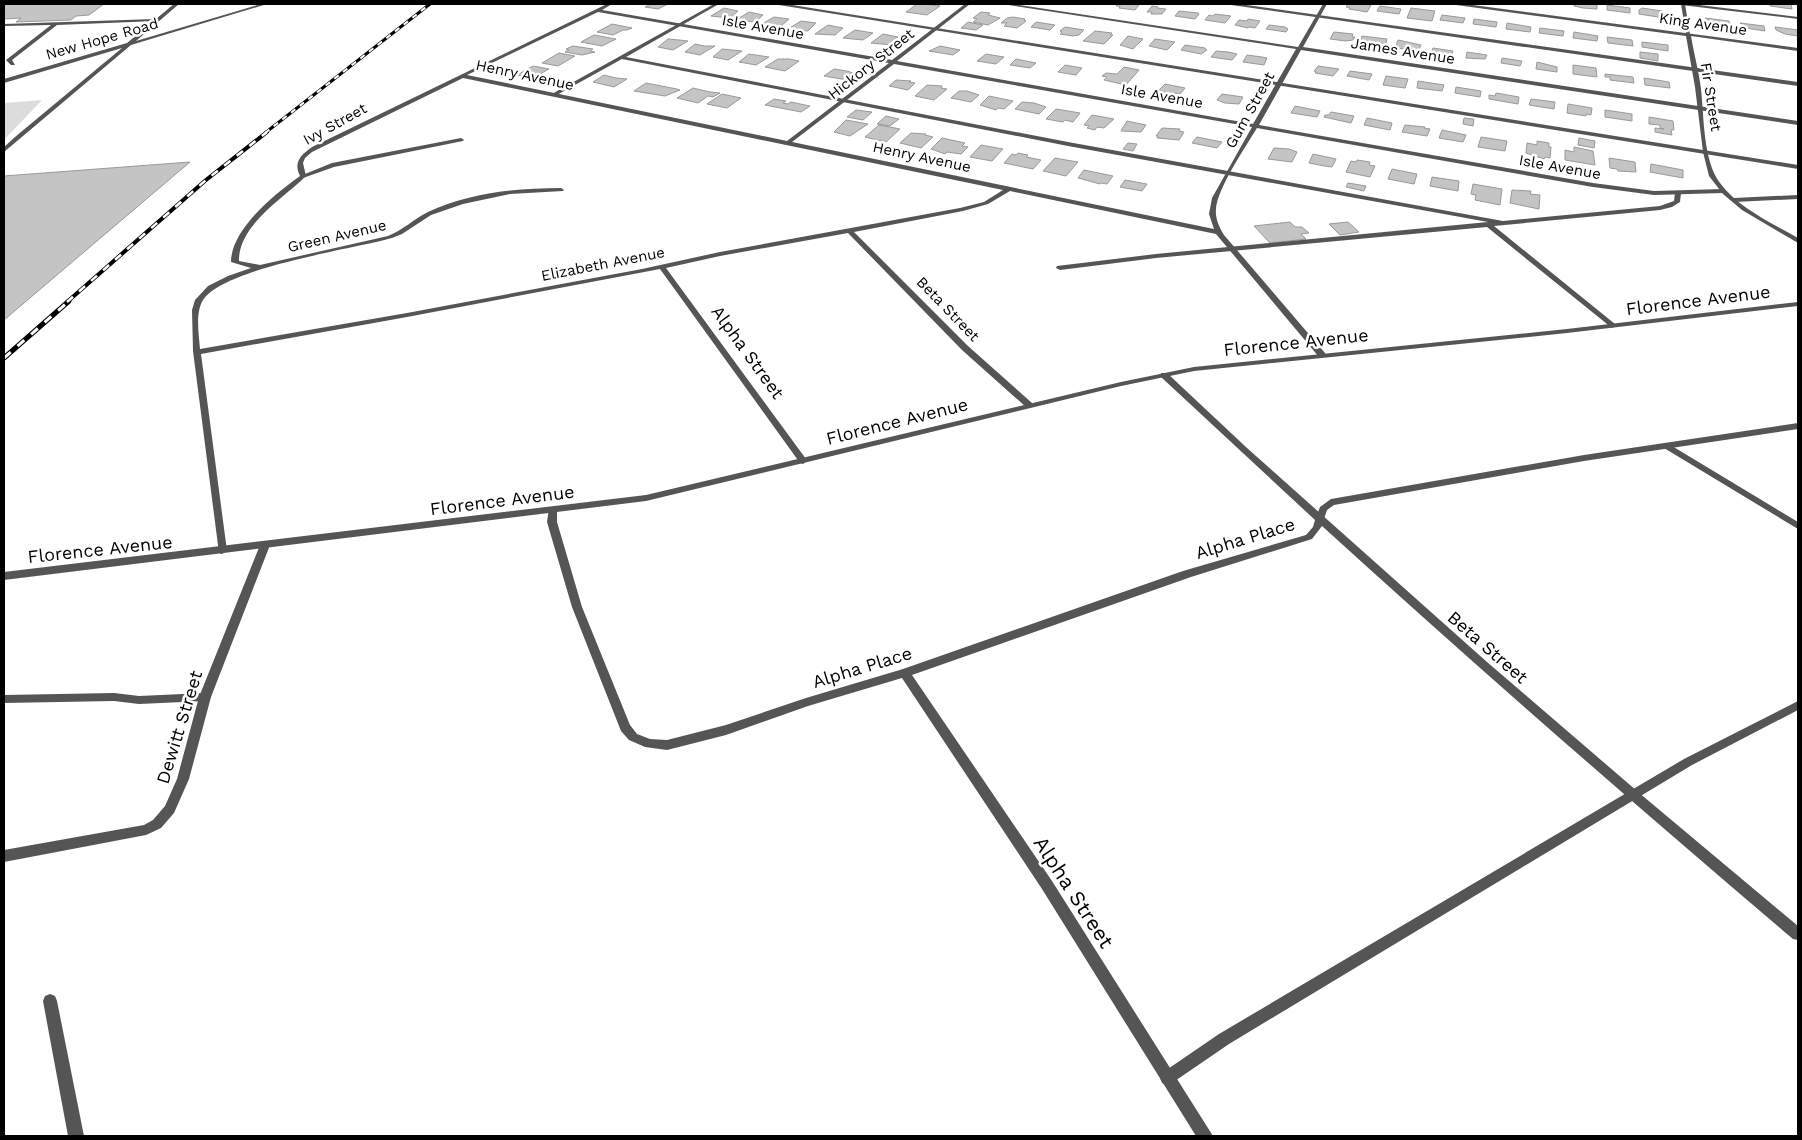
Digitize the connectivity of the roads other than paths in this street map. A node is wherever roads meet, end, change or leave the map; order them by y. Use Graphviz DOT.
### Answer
graph roads {
  1 [pos="177,4"];
  2 [pos="265,4"];
  3 [pos="610,4"];
  4 [pos="717,4"];
  5 [pos="779,4"];
  6 [pos="968,4"];
  7 [pos="1004,4"];
  8 [pos="1231,4"];
  9 [pos="1325,4"];
  10 [pos="1456,4"];
  11 [pos="1682,4"];
  12 [pos="597,10"];
  13 [pos="1318,16"];
  14 [pos="1798,18"];
  15 [pos="154,20"];
  16 [pos="56,23"];
  17 [pos="678,24"];
  18 [pos="4,25"];
  19 [pos="936,29"];
  20 [pos="1688,34"];
  21 [pos="128,45"];
  22 [pos="1299,48"];
  23 [pos="1798,49"];
  24 [pos="620,57"];
  25 [pos="894,62"];
  26 [pos="13,64"];
  27 [pos="1694,70"];
  28 [pos="462,76"];
  29 [pos="4,81"];
  30 [pos="1279,84"];
  31 [pos="1798,84"];
  32 [pos="553,95"];
  33 [pos="844,100"];
  34 [pos="1700,108"];
  35 [pos="1798,123"];
  36 [pos="1255,126"];
  37 [pos="461,140"];
  38 [pos="788,143"];
  39 [pos="4,150"];
  40 [pos="1706,152"];
  41 [pos="1798,167"];
  42 [pos="1229,173"];
  43 [pos="303,176"];
  44 [pos="1009,189"];
  45 [pos="561,190"];
  46 [pos="1723,191"];
  47 [pos="1678,193"];
  48 [pos="1798,197"];
  49 [pos="1734,200"];
  50 [pos="1503,223"];
  51 [pos="1489,225"];
  52 [pos="849,230"];
  53 [pos="1218,232"];
  54 [pos="1798,242"];
  55 [pos="1233,249"];
  56 [pos="261,267"];
  57 [pos="662,267"];
  58 [pos="1060,268"];
  59 [pos="1798,304"];
  60 [pos="1612,326"];
  61 [pos="198,352"];
  62 [pos="1322,355"];
  63 [pos="1164,375"];
  64 [pos="1028,406"];
  65 [pos="1798,426"];
  66 [pos="1667,446"];
  67 [pos="803,461"];
  68 [pos="552,510"];
  69 [pos="1320,520"];
  70 [pos="1798,526"];
  71 [pos="265,545"];
  72 [pos="222,551"];
  73 [pos="4,576"];
  74 [pos="905,673"];
  75 [pos="204,697"];
  76 [pos="4,699"];
  77 [pos="1798,705"];
  78 [pos="1632,796"];
  79 [pos="4,856"];
  80 [pos="1798,934"];
  81 [pos="50,1001"];
  82 [pos="1167,1078"];
  83 [pos="76,1136"];
  84 [pos="1205,1136"];
  1 -- 15 [label="street"];
  2 -- 21 [label="street, New Hope Road"];
  3 -- 12 [label="street, Ivy Street"];
  4 -- 17 [label="street"];
  5 -- 19 [label="street"];
  6 -- 19 [label="street, Hickory Street"];
  7 -- 22 [label="street, James Avenue"];
  8 -- 13 [label="street"];
  9 -- 13 [label="street, Gum Street"];
  10 -- 20 [label="street, King Avenue"];
  11 -- 14 [label="street"];
  11 -- 20 [label="street, Fir Street"];
  12 -- 17 [label="street, Isle Avenue"];
  12 -- 28 [label="street, Ivy Street"];
  13 -- 22 [label="street, Gum Street"];
  13 -- 27 [label="street"];
  15 -- 16 [label="street"];
  15 -- 21 [label="street"];
  16 -- 18 [label="street"];
  16 -- 26 [label="street"];
  17 -- 24 [label="street"];
  17 -- 25 [label="street, Isle Avenue"];
  19 -- 25 [label="street, Hickory Street"];
  19 -- 30 [label="street"];
  20 -- 23 [label="street, King Avenue"];
  20 -- 27 [label="street, Fir Street"];
  21 -- 29 [label="street, New Hope Road"];
  21 -- 39 [label="street"];
  22 -- 30 [label="street, Gum Street"];
  22 -- 34 [label="street, James Avenue"];
  24 -- 32 [label="street"];
  24 -- 33 [label="street"];
  25 -- 33 [label="street, Hickory Street"];
  25 -- 36 [label="street, Isle Avenue"];
  27 -- 31 [label="street"];
  27 -- 34 [label="street, Fir Street"];
  28 -- 32 [label="street, Henry Avenue"];
  28 -- 43 [label="street, Ivy Street"];
  30 -- 36 [label="street, Gum Street"];
  30 -- 40 [label="street"];
  32 -- 38 [label="street, Henry Avenue"];
  33 -- 38 [label="street, Hickory Street"];
  33 -- 42 [label="street"];
  34 -- 35 [label="street, James Avenue"];
  34 -- 40 [label="street, Fir Street"];
  36 -- 42 [label="street, Gum Street"];
  36 -- 47 [label="street, Isle Avenue"];
  37 -- 43 [label="street"];
  38 -- 44 [label="street, Henry Avenue"];
  40 -- 41 [label="street"];
  40 -- 46 [label="street, Fir Street"];
  42 -- 50 [label="street"];
  42 -- 53 [label="street, Gum Street"];
  43 -- 56 [label="street"];
  44 -- 52 [label="street, Elizabeth Avenue"];
  44 -- 53 [label="street, Henry Avenue"];
  45 -- 56 [label="street, Green Avenue"];
  46 -- 47 [label="street, Isle Avenue"];
  46 -- 49 [label="street, Fir Street"];
  47 -- 50 [label="street"];
  48 -- 49 [label="street"];
  49 -- 54 [label="street, Fir Street"];
  50 -- 51 [label="street"];
  51 -- 55 [label="street"];
  51 -- 60 [label="street"];
  52 -- 57 [label="street, Elizabeth Avenue"];
  52 -- 64 [label="street, Beta Street"];
  53 -- 55 [label="street"];
  55 -- 58 [label="street"];
  55 -- 62 [label="street"];
  56 -- 61 [label="street"];
  57 -- 61 [label="street, Elizabeth Avenue"];
  57 -- 67 [label="street, Alpha Street"];
  59 -- 60 [label="street, Florence Avenue"];
  60 -- 62 [label="street, Florence Avenue"];
  61 -- 72 [label="street"];
  62 -- 63 [label="street, Florence Avenue"];
  63 -- 64 [label="street, Florence Avenue"];
  63 -- 69 [label="street, Beta Street"];
  64 -- 67 [label="street, Florence Avenue"];
  65 -- 66 [label="street, Alpha Place"];
  66 -- 69 [label="street, Alpha Place"];
  66 -- 70 [label="street"];
  67 -- 68 [label="street, Florence Avenue"];
  68 -- 71 [label="street, Florence Avenue"];
  68 -- 74 [label="street, Alpha Place"];
  69 -- 74 [label="street, Alpha Place"];
  69 -- 78 [label="street, Beta Street"];
  71 -- 72 [label="street, Florence Avenue"];
  71 -- 75 [label="street, Dewitt Street"];
  72 -- 73 [label="street, Florence Avenue"];
  74 -- 82 [label="street, Alpha Street"];
  75 -- 76 [label="street"];
  75 -- 79 [label="street, Dewitt Street"];
  77 -- 78 [label="street"];
  78 -- 80 [label="street, Beta Street"];
  78 -- 82 [label="street"];
  81 -- 83 [label="street"];
  82 -- 84 [label="street, Alpha Street"];
}
